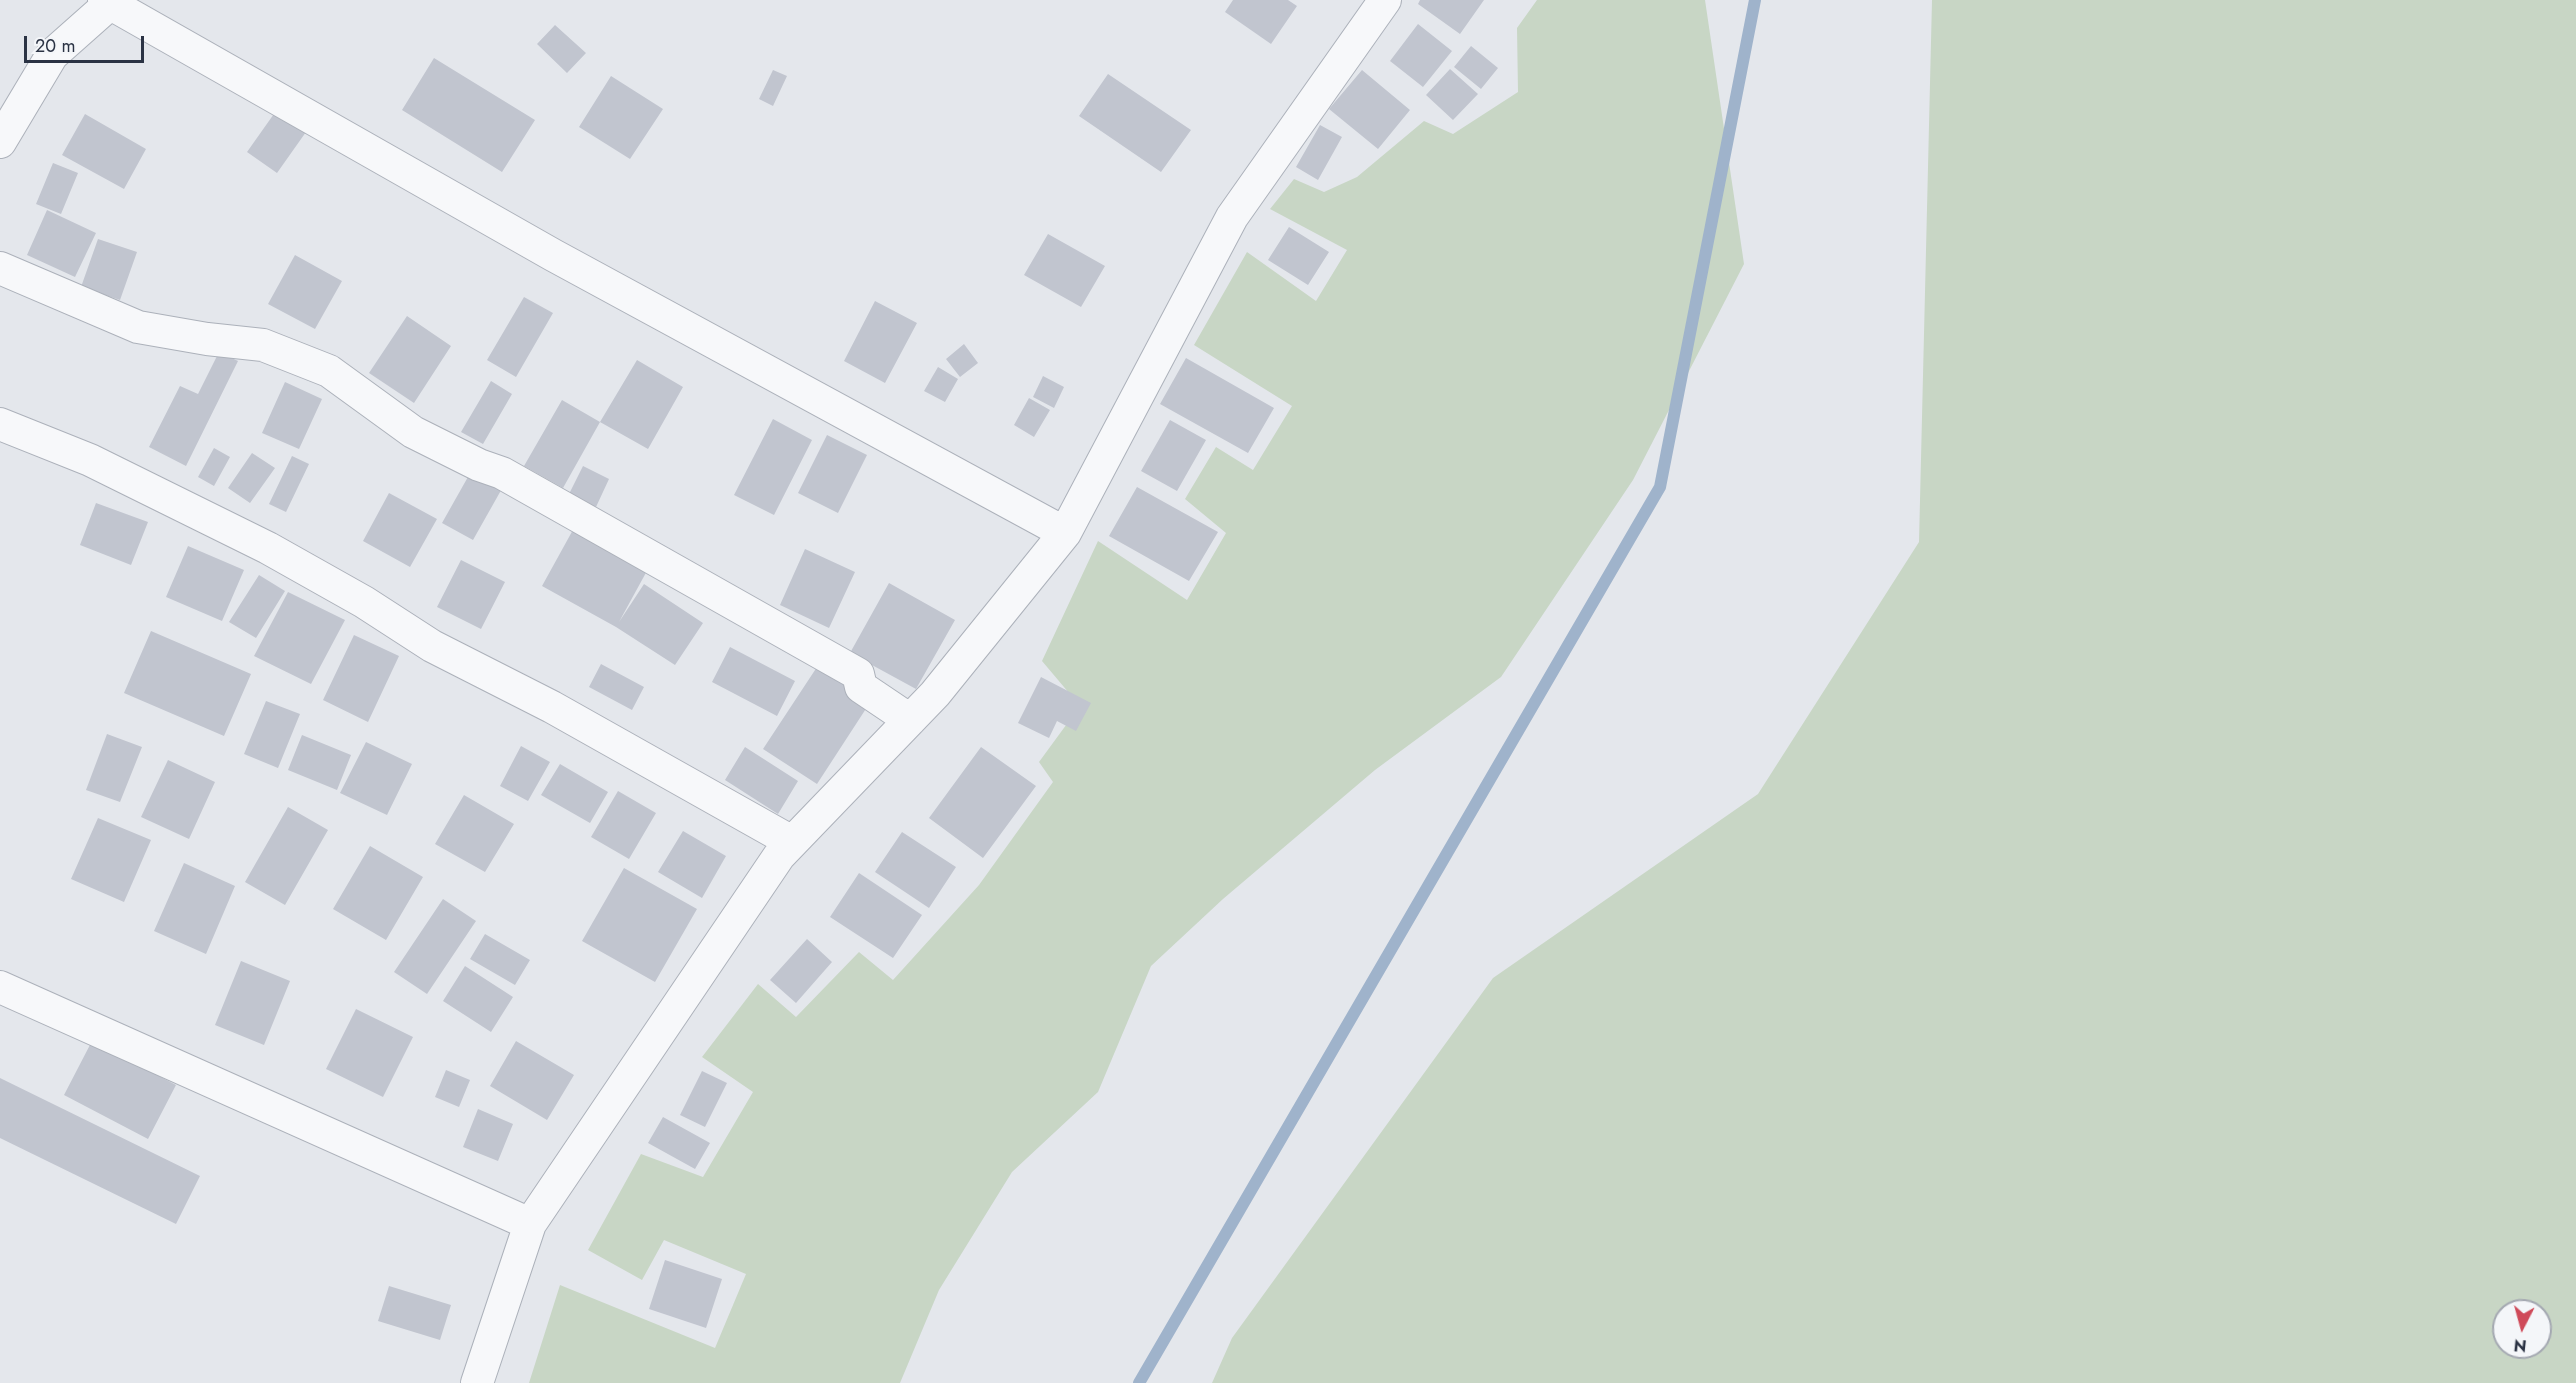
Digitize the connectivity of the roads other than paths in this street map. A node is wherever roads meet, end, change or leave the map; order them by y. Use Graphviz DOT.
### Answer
graph roads {
  1 [pos="1385,0"];
  2 [pos="110,1"];
  3 [pos="0,142"];
  4 [pos="0,268"];
  5 [pos="0,423"];
  6 [pos="1065,533"];
  7 [pos="910,720"];
  8 [pos="792,842"];
  9 [pos="0,987"];
  10 [pos="530,1224"];
  11 [pos="477,1383"];
  1 -- 6 [label="street"];
  2 -- 3 [label="street"];
  2 -- 6 [label="street"];
  4 -- 7 [label="street"];
  5 -- 8 [label="street"];
  6 -- 7 [label="street"];
  7 -- 8 [label="street"];
  8 -- 10 [label="street"];
  9 -- 10 [label="street"];
  10 -- 11 [label="street"];
}
